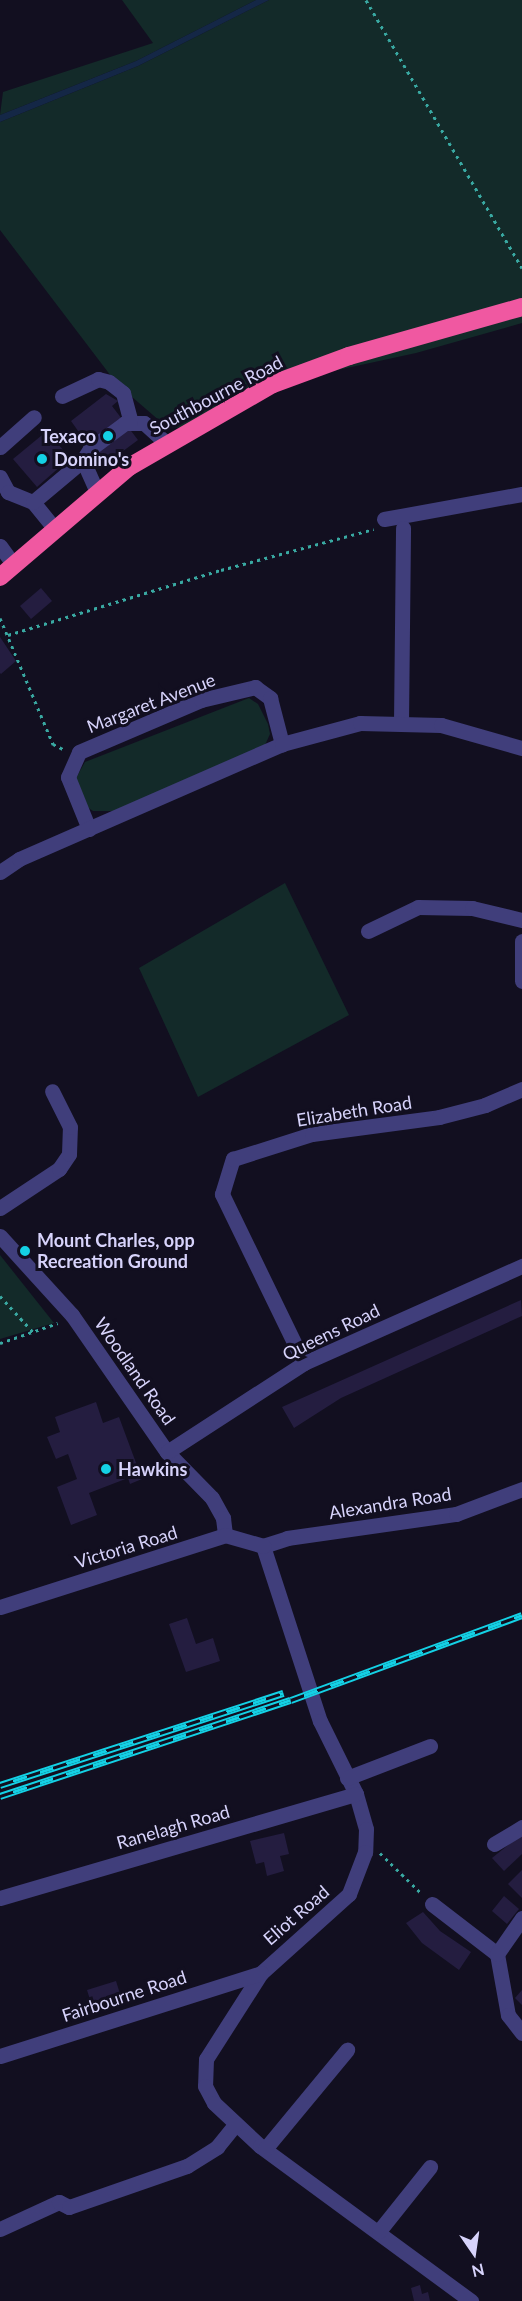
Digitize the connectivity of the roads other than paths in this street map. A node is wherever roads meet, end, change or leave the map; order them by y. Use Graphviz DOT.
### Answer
graph roads {
  1 [pos="522,308"];
  2 [pos="62,396"];
  3 [pos="34,417"];
  4 [pos="130,420"];
  5 [pos="166,443"];
  6 [pos="0,447"];
  7 [pos="83,460"];
  8 [pos="0,477"];
  9 [pos="97,492"];
  10 [pos="522,494"];
  11 [pos="33,502"];
  12 [pos="384,519"];
  13 [pos="54,528"];
  14 [pos="403,528"];
  15 [pos="0,546"];
  16 [pos="14,565"];
  17 [pos="0,577"];
  18 [pos="401,723"];
  19 [pos="282,744"];
  20 [pos="522,748"];
  21 [pos="88,829"];
  22 [pos="0,872"];
  23 [pos="522,920"];
  24 [pos="368,931"];
  25 [pos="522,941"];
  26 [pos="522,981"];
  27 [pos="522,1089"];
  28 [pos="52,1091"];
  29 [pos="0,1208"];
  30 [pos="0,1236"];
  31 [pos="522,1266"];
  32 [pos="304,1363"];
  33 [pos="166,1452"];
  34 [pos="522,1489"];
  35 [pos="225,1535"];
  36 [pos="263,1546"];
  37 [pos="0,1607"];
  38 [pos="430,1746"];
  39 [pos="347,1778"];
  40 [pos="356,1794"];
  41 [pos="522,1827"];
  42 [pos="494,1844"];
  43 [pos="0,1898"];
  44 [pos="432,1904"];
  45 [pos="522,1918"];
  46 [pos="497,1954"];
  47 [pos="261,1973"];
  48 [pos="522,2033"];
  49 [pos="347,2050"];
  50 [pos="0,2056"];
  51 [pos="235,2125"];
  52 [pos="264,2149"];
  53 [pos="430,2167"];
  54 [pos="0,2229"];
  55 [pos="379,2231"];
  56 [pos="471,2301"];
  1 -- 5 [label="highway, Southbourne Road"];
  2 -- 4 [label="street"];
  3 -- 6 [label="street"];
  4 -- 5 [label="street"];
  4 -- 7 [label="street"];
  5 -- 9 [label="highway, Southbourne Road"];
  7 -- 9 [label="street"];
  7 -- 11 [label="street"];
  8 -- 11 [label="street"];
  9 -- 13 [label="highway, Southbourne Road"];
  10 -- 12 [label="street"];
  11 -- 13 [label="street"];
  13 -- 16 [label="highway, Southbourne Road"];
  14 -- 18 [label="street"];
  15 -- 16 [label="street"];
  16 -- 17 [label="highway, Southbourne Road"];
  18 -- 19 [label="street"];
  18 -- 20 [label="street"];
  19 -- 21 [label="street"];
  19 -- 21 [label="street, Margaret Avenue"];
  21 -- 22 [label="street"];
  23 -- 24 [label="street"];
  25 -- 26 [label="street"];
  27 -- 32 [label="street, Elizabeth Road"];
  28 -- 29 [label="street"];
  30 -- 33 [label="street, Woodland Road"];
  31 -- 32 [label="street, Queens Road"];
  32 -- 33 [label="street, Queens Road"];
  33 -- 35 [label="street, Woodland Road"];
  34 -- 36 [label="street, Alexandra Road"];
  35 -- 36 [label="street"];
  35 -- 37 [label="street, Victoria Road"];
  36 -- 39 [label="street, Eliot Road"];
  38 -- 39 [label="street"];
  39 -- 40 [label="street, Eliot Road"];
  40 -- 43 [label="street, Ranelagh Road"];
  40 -- 47 [label="street, Eliot Road"];
  41 -- 42 [label="street"];
  44 -- 46 [label="street"];
  45 -- 46 [label="street"];
  46 -- 48 [label="street"];
  47 -- 50 [label="street, Fairbourne Road"];
  47 -- 51 [label="street, Eliot Road"];
  49 -- 52 [label="street"];
  51 -- 52 [label="street, Eliot Road"];
  51 -- 54 [label="street"];
  52 -- 55 [label="street, Eliot Road"];
  53 -- 55 [label="street"];
  55 -- 56 [label="street, Eliot Road"];
}
